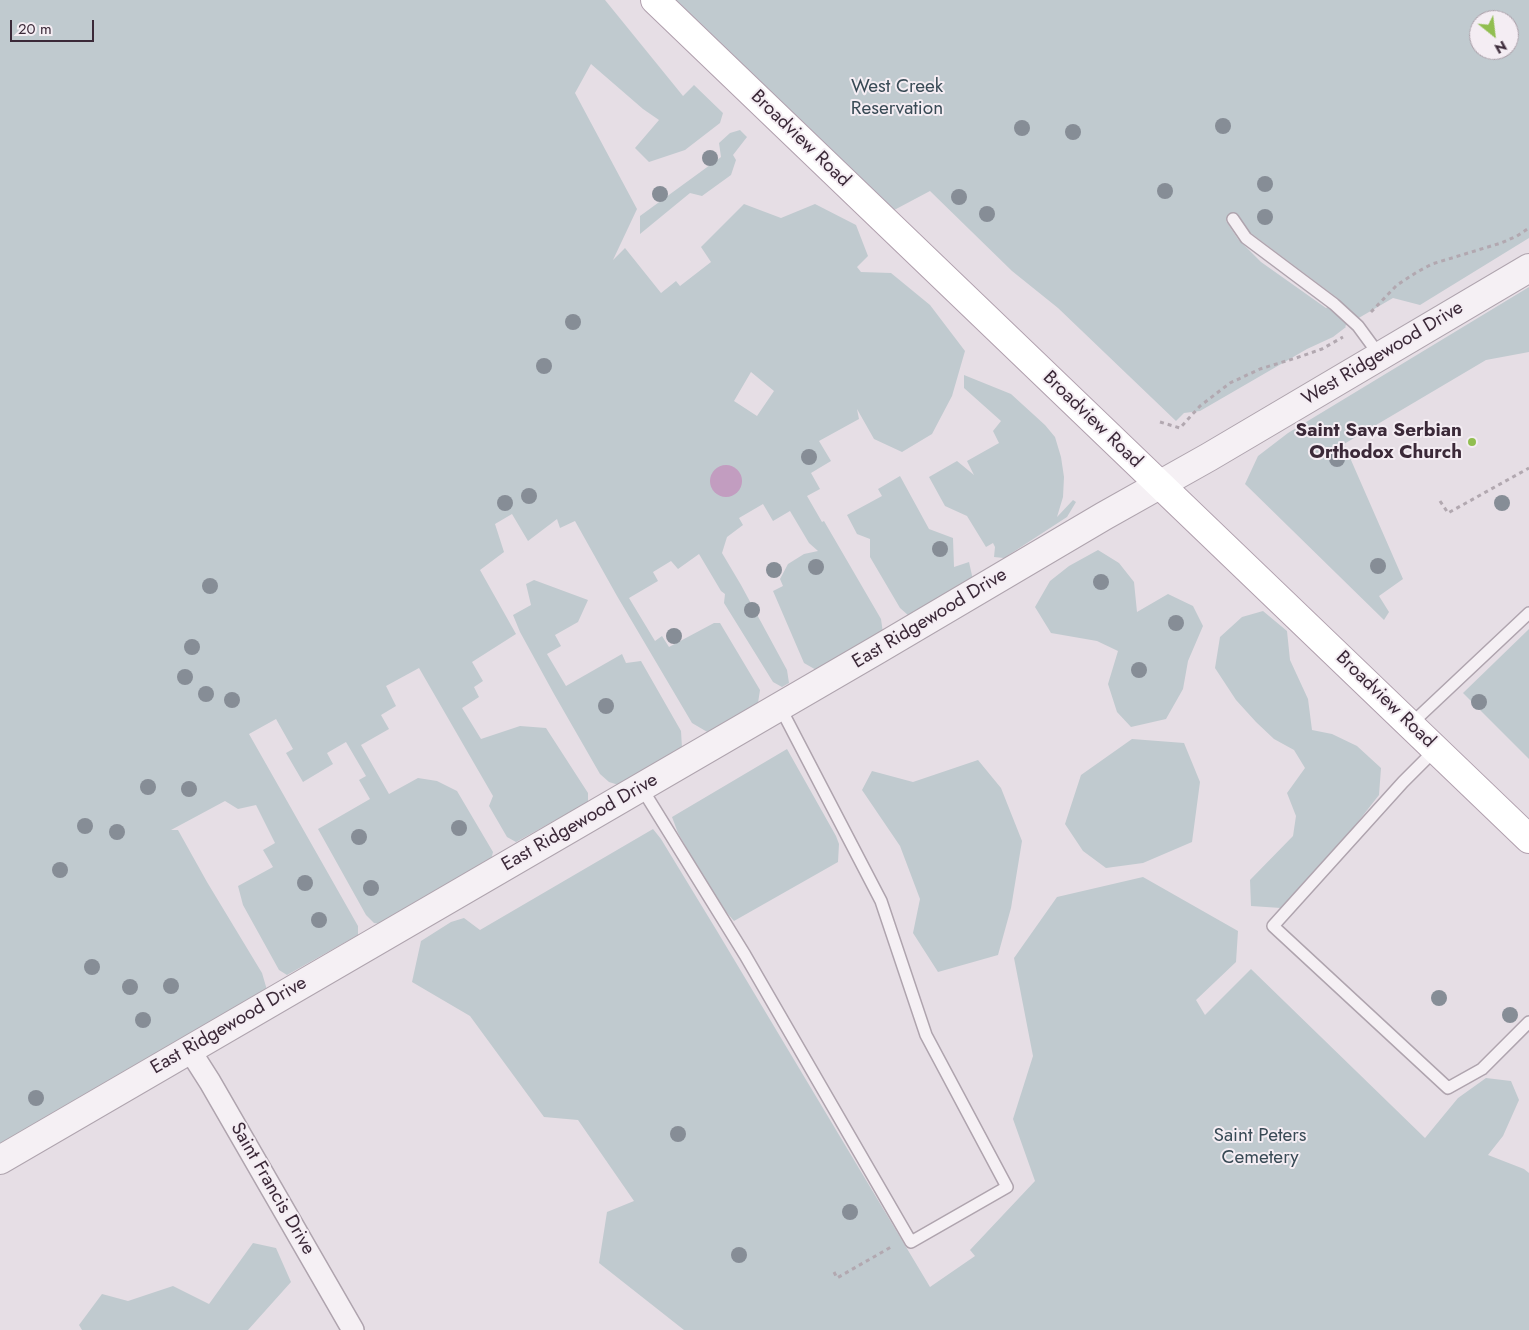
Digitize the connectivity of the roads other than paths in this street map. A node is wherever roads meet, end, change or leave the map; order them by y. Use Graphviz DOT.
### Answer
graph roads {
  1 [pos="656,0"];
  2 [pos="1233,220"];
  3 [pos="1529,268"];
  4 [pos="1380,356"];
  5 [pos="1160,486"];
  6 [pos="1529,613"];
  7 [pos="780,707"];
  8 [pos="1411,724"];
  9 [pos="1436,749"];
  10 [pos="641,787"];
  11 [pos="1529,839"];
  12 [pos="1529,1022"];
  13 [pos="189,1049"];
  14 [pos="0,1160"];
  15 [pos="353,1330"];
  1 -- 5 [label="main road, Broadview Road"];
  2 -- 4 [label="lane"];
  3 -- 4 [label="street, West Ridgewood Drive"];
  4 -- 5 [label="street, West Ridgewood Drive"];
  5 -- 7 [label="street, East Ridgewood Drive"];
  5 -- 8 [label="main road, Broadview Road"];
  6 -- 8 [label="lane"];
  7 -- 10 [label="street, East Ridgewood Drive"];
  7 -- 10 [label="lane"];
  8 -- 9 [label="main road, Broadview Road"];
  9 -- 11 [label="main road, Broadview Road"];
  9 -- 12 [label="lane"];
  10 -- 13 [label="street, East Ridgewood Drive"];
  13 -- 14 [label="street, East Ridgewood Drive"];
  13 -- 15 [label="street, Saint Francis Drive"];
}
